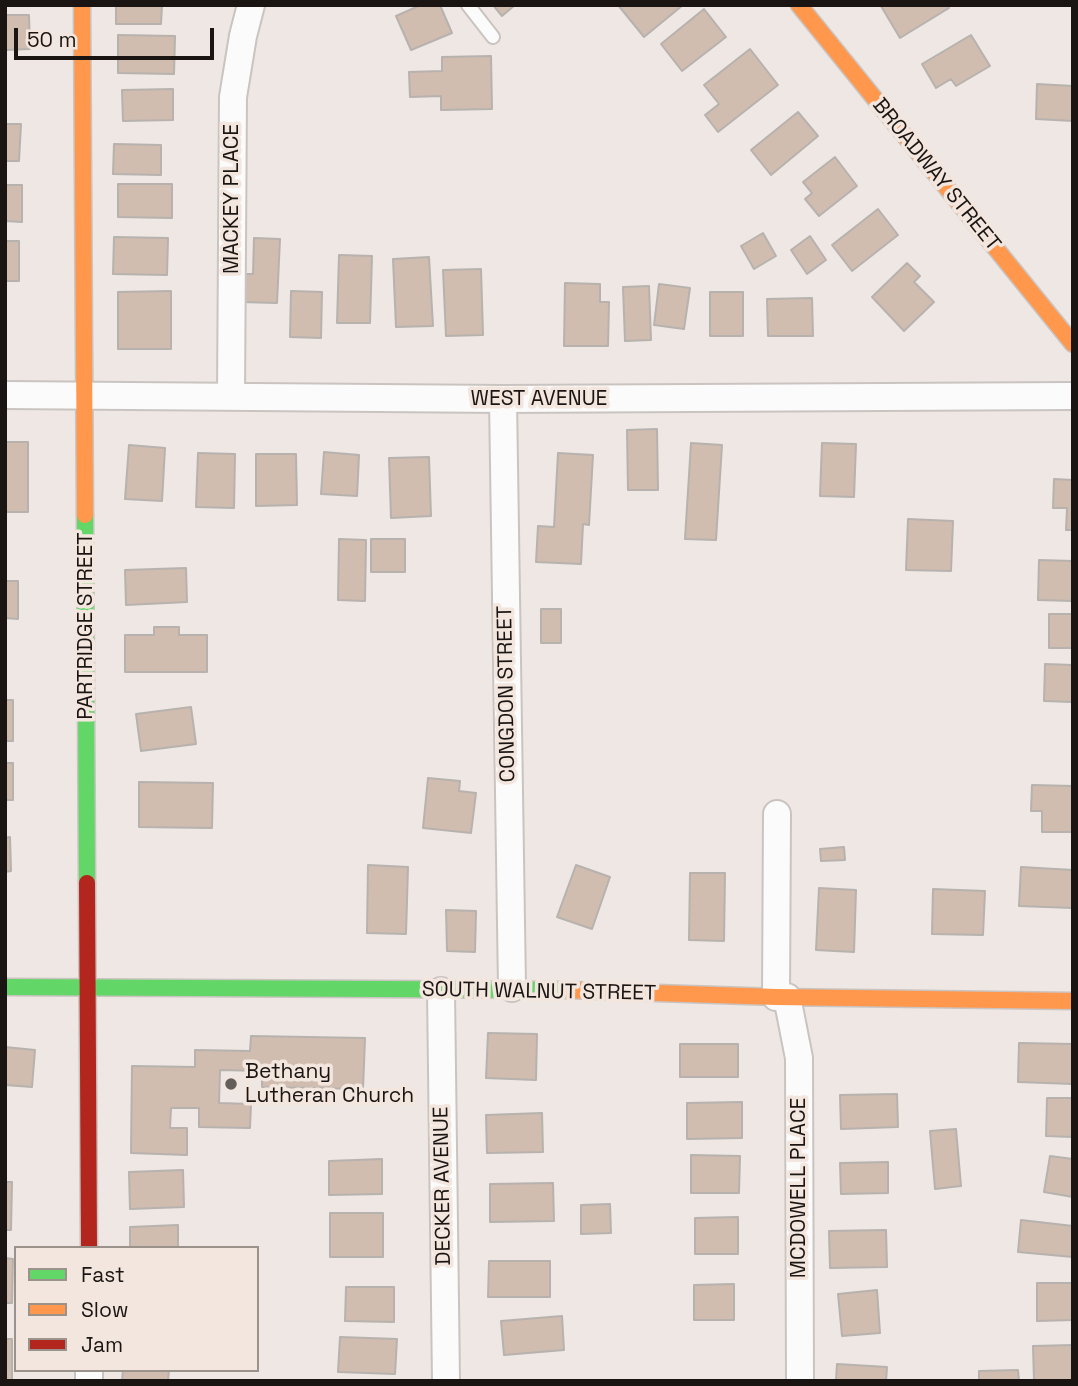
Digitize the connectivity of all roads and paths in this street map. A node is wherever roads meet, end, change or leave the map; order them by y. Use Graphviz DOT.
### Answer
graph roads {
  1 [pos="82,5"];
  2 [pos="251,5"];
  3 [pos="468,5"];
  4 [pos="799,5"];
  5 [pos="493,37"];
  6 [pos="1073,344"];
  7 [pos="5,395"];
  8 [pos="230,395"];
  9 [pos="85,396"];
  10 [pos="1073,396"];
  11 [pos="503,399"];
  12 [pos="778,814"];
  13 [pos="5,987"];
  14 [pos="89,987"];
  15 [pos="512,988"];
  16 [pos="441,991"];
  17 [pos="782,997"];
  18 [pos="1073,1001"];
  19 [pos="89,1246"];
  20 [pos="446,1381"];
  21 [pos="800,1381"];
  1 -- 9 [label="street, PARTRIDGE STREET"];
  2 -- 8 [label="street, MACKEY PLACE"];
  3 -- 5 [label="lane"];
  4 -- 6 [label="street, BROADWAY STREET"];
  7 -- 9 [label="street, WEST AVENUE"];
  8 -- 9 [label="street, WEST AVENUE"];
  8 -- 11 [label="street, WEST AVENUE"];
  9 -- 14 [label="street, PARTRIDGE STREET"];
  10 -- 11 [label="street, WEST AVENUE"];
  11 -- 15 [label="street, CONGDON STREET"];
  12 -- 17 [label="street, MCDOWELL PLACE"];
  13 -- 14 [label="street, SOUTH WALNUT STREET"];
  14 -- 16 [label="street, SOUTH WALNUT STREET"];
  14 -- 19 [label="street, PARTRIDGE STREET"];
  15 -- 16 [label="street, SOUTH WALNUT STREET"];
  15 -- 17 [label="street, SOUTH WALNUT STREET"];
  16 -- 20 [label="street, DECKER AVENUE"];
  17 -- 18 [label="street, SOUTH WALNUT STREET"];
  17 -- 21 [label="street, MCDOWELL PLACE"];
}
